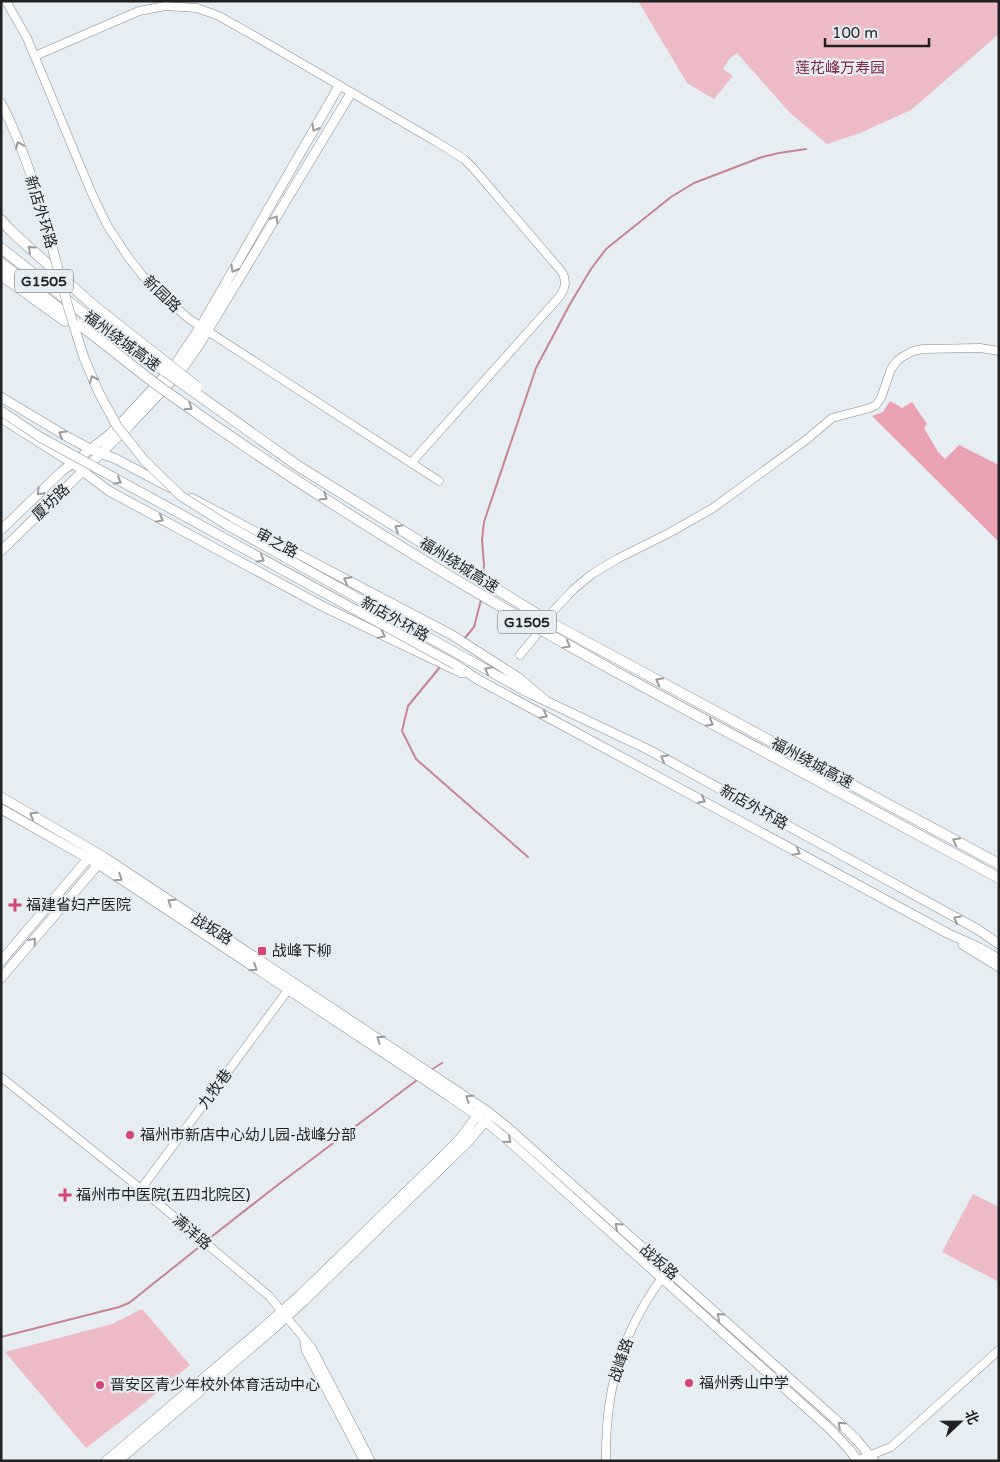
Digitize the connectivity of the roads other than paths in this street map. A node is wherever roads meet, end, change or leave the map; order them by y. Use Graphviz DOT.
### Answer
graph roads {
  1 [pos="6,1"];
  2 [pos="35,56"];
  3 [pos="339,86"];
  4 [pos="352,93"];
  5 [pos="1,103"];
  6 [pos="1,220"];
  7 [pos="1,248"];
  8 [pos="1,263"];
  9 [pos="1,275"];
  10 [pos="1,279"];
  11 [pos="26,294"];
  12 [pos="78,327"];
  13 [pos="204,329"];
  14 [pos="999,351"];
  15 [pos="1,397"];
  16 [pos="1,411"];
  17 [pos="1,418"];
  18 [pos="90,449"];
  19 [pos="102,453"];
  20 [pos="72,463"];
  21 [pos="410,463"];
  22 [pos="298,466"];
  23 [pos="83,471"];
  24 [pos="439,481"];
  25 [pos="1,530"];
  26 [pos="1,551"];
  27 [pos="520,654"];
  28 [pos="454,667"];
  29 [pos="546,701"];
  30 [pos="1,797"];
  31 [pos="1,809"];
  32 [pos="92,855"];
  33 [pos="101,861"];
  34 [pos="999,864"];
  35 [pos="999,878"];
  36 [pos="977,930"];
  37 [pos="947,933"];
  38 [pos="999,939"];
  39 [pos="999,944"];
  40 [pos="999,958"];
  41 [pos="1,961"];
  42 [pos="999,967"];
  43 [pos="1,978"];
  44 [pos="288,990"];
  45 [pos="1,1077"];
  46 [pos="480,1112"];
  47 [pos="489,1118"];
  48 [pos="141,1188"];
  49 [pos="665,1274"];
  50 [pos="284,1314"];
  51 [pos="304,1339"];
  52 [pos="999,1350"];
  53 [pos="872,1458"];
  54 [pos="106,1461"];
  55 [pos="118,1461"];
  56 [pos="364,1461"];
  57 [pos="371,1461"];
  58 [pos="606,1461"];
  59 [pos="857,1461"];
  1 -- 2 [label="street, 新园路"];
  2 -- 3 [label="street"];
  2 -- 13 [label="street, 新园路"];
  3 -- 4 [label="street"];
  3 -- 13 [label="main road, one-way"];
  13 -- 4 [label="main road, one-way"];
  4 -- 21 [label="street"];
  29 -- 5 [label="main road, 新店外环路, one-way, bridge"];
  22 -- 6 [label="highway, one-way, bridge"];
  7 -- 22 [label="highway, 福州绕城高速 / G1505, bridge"];
  8 -- 12 [label="highway, 福州绕城高速 / G1505"];
  9 -- 11 [label="highway"];
  10 -- 11 [label="highway"];
  11 -- 12 [label="highway"];
  12 -- 35 [label="highway, 福州绕城高速 / G1505, one-way, bridge"];
  13 -- 18 [label="main road, 厦坊路"];
  13 -- 19 [label="main road, 厦坊路"];
  13 -- 21 [label="street, 新园路"];
  14 -- 27 [label="street"];
  18 -- 15 [label="main road, 审之路, one-way"];
  16 -- 28 [label="main road, 新店外环路, one-way, bridge"];
  17 -- 20 [label="main road"];
  18 -- 19 [label="main road, 审之路"];
  18 -- 20 [label="main road, 厦坊路"];
  19 -- 23 [label="main road, 厦坊路"];
  29 -- 19 [label="main road, 审之路, one-way"];
  20 -- 23 [label="main road"];
  20 -- 25 [label="main road, 厦坊路, one-way"];
  21 -- 24 [label="street, 新园路"];
  34 -- 22 [label="highway, 福州绕城高速 / G1505, one-way, bridge"];
  23 -- 26 [label="main road, 厦坊路"];
  23 -- 28 [label="main road, one-way"];
  28 -- 37 [label="main road, 新店外环路, one-way"];
  36 -- 29 [label="main road, 新店外环路, one-way"];
  32 -- 30 [label="main road, 战坂路, one-way"];
  31 -- 32 [label="main road, 战坂路"];
  32 -- 33 [label="main road, 战坂路"];
  32 -- 41 [label="main road"];
  43 -- 33 [label="main road, one-way"];
  33 -- 44 [label="main road, 战坂路, one-way"];
  46 -- 33 [label="main road, 战坂路, one-way"];
  36 -- 38 [label="main road"];
  36 -- 39 [label="main road, 新店外环路"];
  37 -- 40 [label="main road, 新店外环路"];
  37 -- 42 [label="main road"];
  44 -- 46 [label="main road, 战坂路"];
  44 -- 48 [label="street, 九牧巷"];
  45 -- 48 [label="street, 满洋路"];
  46 -- 47 [label="main road, 战坂路"];
  46 -- 50 [label="main road"];
  47 -- 49 [label="main road, 战坂路"];
  47 -- 50 [label="main road"];
  48 -- 50 [label="street, 满洋路"];
  53 -- 49 [label="main road, 战坂路, one-way"];
  49 -- 58 [label="street, 战峰路"];
  49 -- 59 [label="main road, 战坂路"];
  50 -- 51 [label="street, 满洋路"];
  50 -- 54 [label="main road"];
  50 -- 55 [label="main road"];
  51 -- 56 [label="street, 满洋路"];
  51 -- 57 [label="street, 满洋路"];
  52 -- 53 [label="street"];
  53 -- 59 [label="street"];
}
